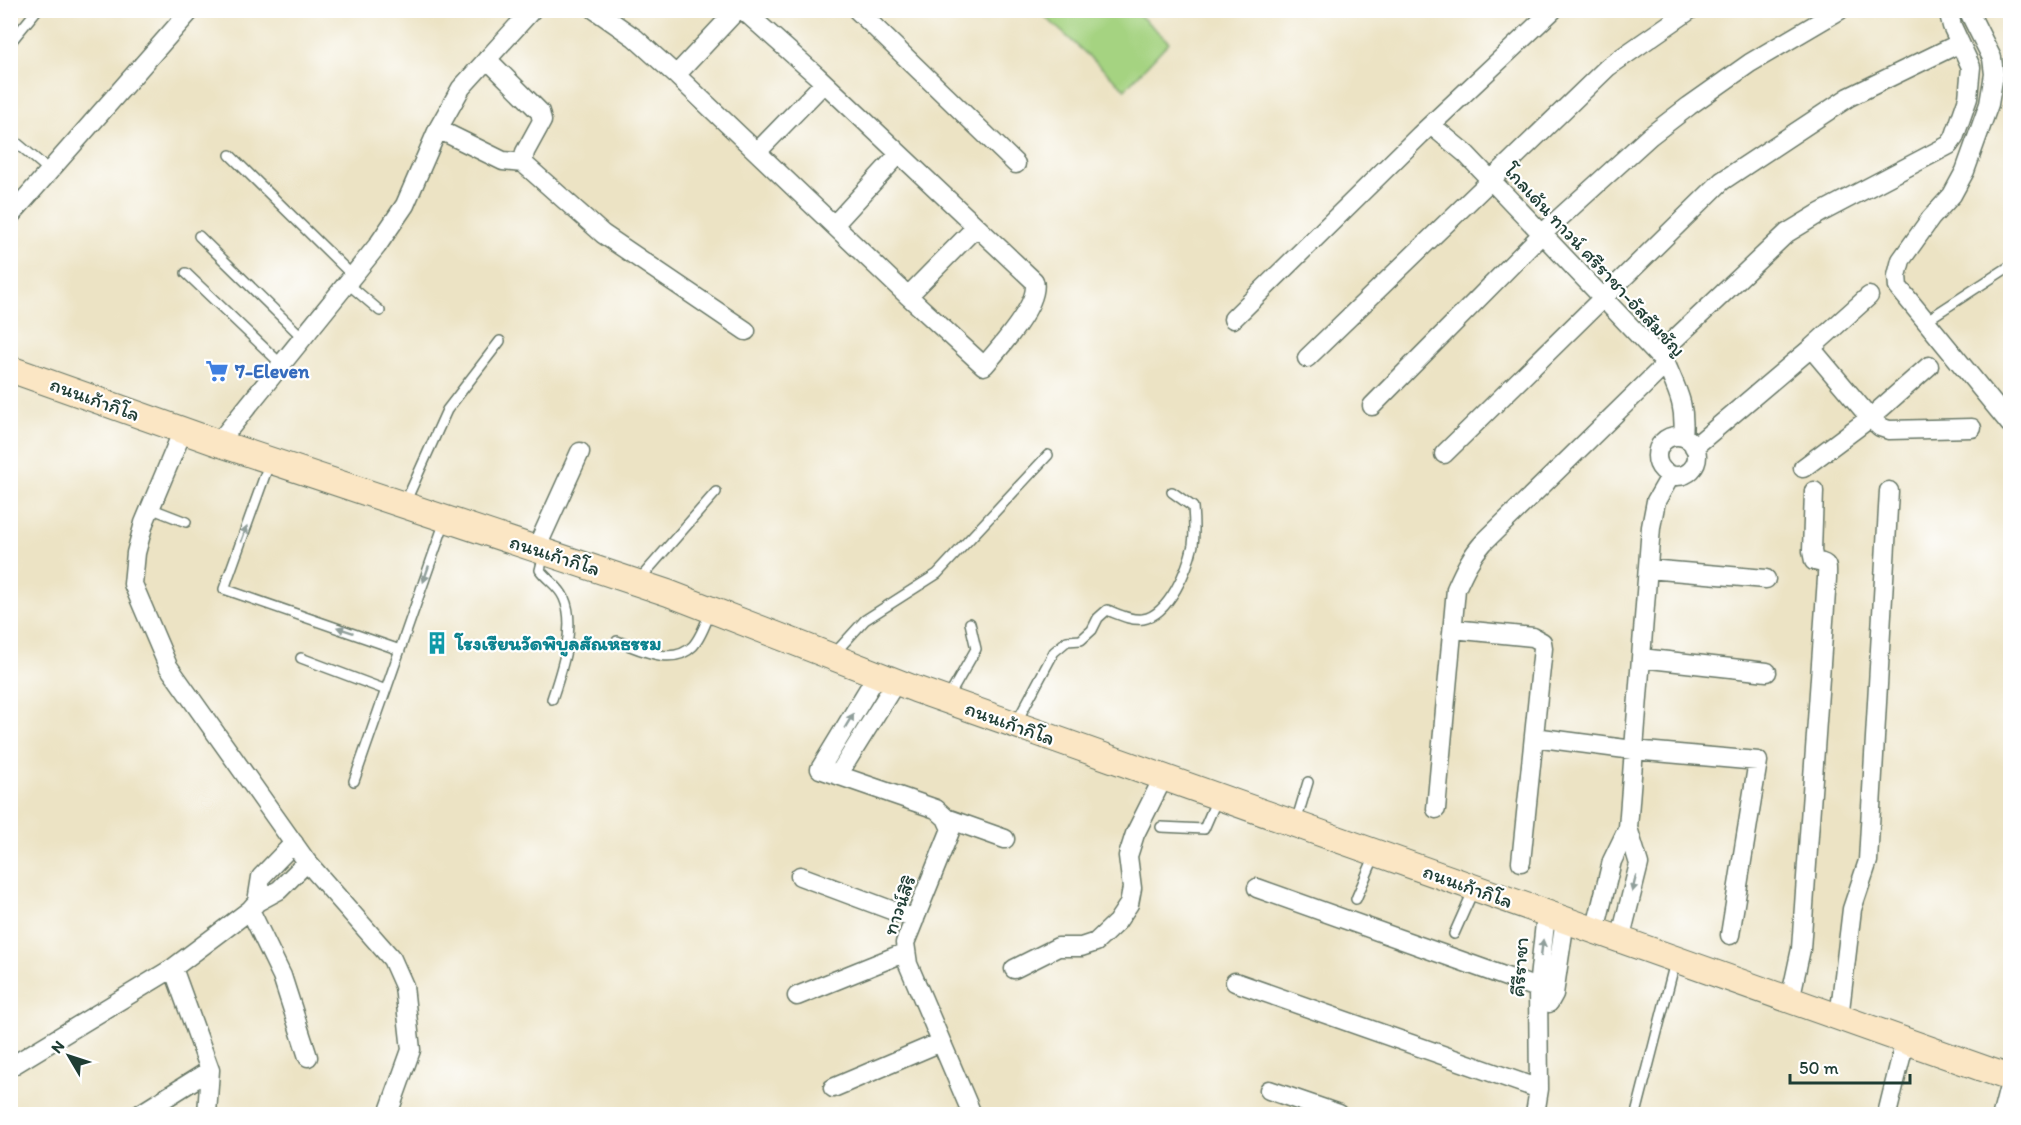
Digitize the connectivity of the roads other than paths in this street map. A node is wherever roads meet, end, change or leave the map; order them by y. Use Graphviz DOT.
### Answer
graph roads {
  1 [pos="37,10"];
  2 [pos="191,10"];
  3 [pos="532,10"];
  4 [pos="595,10"];
  5 [pos="614,10"];
  6 [pos="737,10"];
  7 [pos="743,10"];
  8 [pos="856,10"];
  9 [pos="1553,10"];
  10 [pos="1690,10"];
  11 [pos="1840,10"];
  12 [pos="1948,10"];
  13 [pos="1968,10"];
  14 [pos="635,38"];
  15 [pos="10,43"];
  16 [pos="1960,43"];
  17 [pos="487,59"];
  18 [pos="676,75"];
  19 [pos="824,83"];
  20 [pos="1431,125"];
  21 [pos="438,129"];
  22 [pos="10,137"];
  23 [pos="757,152"];
  24 [pos="899,154"];
  25 [pos="230,155"];
  26 [pos="523,163"];
  27 [pos="1016,164"];
  28 [pos="50,171"];
  29 [pos="1491,180"];
  30 [pos="10,216"];
  31 [pos="834,225"];
  32 [pos="976,227"];
  33 [pos="1543,233"];
  34 [pos="199,236"];
  35 [pos="2010,266"];
  36 [pos="186,273"];
  37 [pos="350,279"];
  38 [pos="908,296"];
  39 [pos="1869,296"];
  40 [pos="1603,297"];
  41 [pos="380,311"];
  42 [pos="1233,319"];
  43 [pos="1924,322"];
  44 [pos="746,331"];
  45 [pos="302,337"];
  46 [pos="500,341"];
  47 [pos="1811,348"];
  48 [pos="1306,358"];
  49 [pos="1662,359"];
  50 [pos="281,363"];
  51 [pos="1929,366"];
  52 [pos="10,369"];
  53 [pos="1372,406"];
  54 [pos="1870,418"];
  55 [pos="2010,424"];
  56 [pos="1972,428"];
  57 [pos="183,430"];
  58 [pos="1689,442"];
  59 [pos="218,443"];
  60 [pos="580,452"];
  61 [pos="1444,454"];
  62 [pos="1048,455"];
  63 [pos="270,460"];
  64 [pos="1803,468"];
  65 [pos="1671,475"];
  66 [pos="1814,491"];
  67 [pos="1890,491"];
  68 [pos="716,492"];
  69 [pos="1172,492"];
  70 [pos="404,505"];
  71 [pos="150,508"];
  72 [pos="445,519"];
  73 [pos="186,522"];
  74 [pos="540,550"];
  75 [pos="1648,569"];
  76 [pos="1766,579"];
  77 [pos="637,582"];
  78 [pos="711,610"];
  79 [pos="970,623"];
  80 [pos="1453,629"];
  81 [pos="617,641"];
  82 [pos="400,650"];
  83 [pos="831,657"];
  84 [pos="300,658"];
  85 [pos="1641,658"];
  86 [pos="1767,672"];
  87 [pos="887,678"];
  88 [pos="386,690"];
  89 [pos="552,699"];
  90 [pos="947,700"];
  91 [pos="1015,725"];
  92 [pos="1533,737"];
  93 [pos="1633,750"];
  94 [pos="838,775"];
  95 [pos="1163,778"];
  96 [pos="354,781"];
  97 [pos="1308,782"];
  98 [pos="1218,797"];
  99 [pos="1436,809"];
  100 [pos="946,818"];
  101 [pos="1296,825"];
  102 [pos="1161,827"];
  103 [pos="1628,828"];
  104 [pos="1005,839"];
  105 [pos="294,843"];
  106 [pos="1376,853"];
  107 [pos="307,862"];
  108 [pos="1521,862"];
  109 [pos="800,876"];
  110 [pos="1257,888"];
  111 [pos="1474,889"];
  112 [pos="1356,899"];
  113 [pos="254,906"];
  114 [pos="1556,917"];
  115 [pos="915,919"];
  116 [pos="1595,931"];
  117 [pos="1454,934"];
  118 [pos="1730,935"];
  119 [pos="1620,940"];
  120 [pos="906,952"];
  121 [pos="1675,959"];
  122 [pos="173,968"];
  123 [pos="1014,969"];
  124 [pos="1235,982"];
  125 [pos="1546,991"];
  126 [pos="797,996"];
  127 [pos="1790,1000"];
  128 [pos="1839,1018"];
  129 [pos="1905,1041"];
  130 [pos="941,1042"];
  131 [pos="308,1056"];
  132 [pos="10,1067"];
  133 [pos="210,1070"];
  134 [pos="2010,1081"];
  135 [pos="833,1088"];
  136 [pos="1269,1089"];
  137 [pos="1539,1089"];
  138 [pos="140,1114"];
  139 [pos="207,1114"];
  140 [pos="388,1114"];
  141 [pos="972,1114"];
  142 [pos="1339,1114"];
  143 [pos="1535,1114"];
  144 [pos="1636,1114"];
  145 [pos="1887,1114"];
  146 [pos="2002,1114"];
  1 -- 15 [label="lane"];
  2 -- 28 [label="street"];
  3 -- 17 [label="street"];
  4 -- 14 [label="street"];
  5 -- 14 [label="street"];
  6 -- 18 [label="street"];
  7 -- 19 [label="street"];
  8 -- 27 [label="street"];
  9 -- 20 [label="street"];
  10 -- 29 [label="street"];
  11 -- 33 [label="street"];
  12 -- 16 [label="street"];
  13 -- 43 [label="street"];
  14 -- 18 [label="street"];
  16 -- 40 [label="street"];
  16 -- 49 [label="street"];
  17 -- 21 [label="street"];
  17 -- 26 [label="street"];
  18 -- 23 [label="street"];
  19 -- 23 [label="street"];
  19 -- 24 [label="street"];
  20 -- 29 [label="street, โกลเด้น ทาวน์ ศรีราชา-อัสสัมชัญ"];
  20 -- 42 [label="street"];
  21 -- 26 [label="street"];
  21 -- 37 [label="street"];
  22 -- 28 [label="lane"];
  23 -- 31 [label="street"];
  24 -- 31 [label="street"];
  24 -- 32 [label="street"];
  25 -- 37 [label="lane"];
  26 -- 44 [label="street"];
  28 -- 30 [label="street"];
  29 -- 33 [label="street, โกลเด้น ทาวน์ ศรีราชา-อัสสัมชัญ"];
  29 -- 48 [label="street"];
  31 -- 38 [label="street"];
  32 -- 38 [label="street"];
  32 -- 38 [label="street"];
  33 -- 40 [label="street, โกลเด้น ทาวน์ ศรีราชา-อัสสัมชัญ"];
  33 -- 53 [label="street"];
  34 -- 45 [label="lane"];
  35 -- 43 [label="lane"];
  36 -- 50 [label="lane"];
  37 -- 41 [label="lane"];
  37 -- 45 [label="street"];
  39 -- 47 [label="street"];
  40 -- 49 [label="street, โกลเด้น ทาวน์ ศรีราชา-อัสสัมชัญ"];
  40 -- 61 [label="street"];
  43 -- 55 [label="street"];
  45 -- 50 [label="street"];
  46 -- 70 [label="lane"];
  47 -- 54 [label="street"];
  47 -- 58 [label="street"];
  49 -- 58 [label="street, โกลเด้น ทาวน์ ศรีราชา-อัสสัมชัญ"];
  49 -- 80 [label="street"];
  50 -- 59 [label="street"];
  51 -- 54 [label="street"];
  52 -- 57 [label="main road, ถนนเก้ากิโล"];
  54 -- 56 [label="street"];
  54 -- 64 [label="street"];
  57 -- 59 [label="main road, ถนนเก้ากิโล"];
  57 -- 71 [label="street"];
  58 -- 65 [label="street"];
  58 -- 65 [label="street"];
  59 -- 63 [label="main road, ถนนเก้ากิโล"];
  60 -- 74 [label="street"];
  62 -- 83 [label="lane"];
  63 -- 70 [label="main road, ถนนเก้ากิโล"];
  82 -- 63 [label="lane, one-way"];
  65 -- 75 [label="street"];
  66 -- 127 [label="street"];
  67 -- 128 [label="street"];
  68 -- 77 [label="lane"];
  69 -- 91 [label="lane"];
  70 -- 72 [label="main road, ถนนเก้ากิโล"];
  71 -- 73 [label="lane"];
  71 -- 105 [label="street"];
  72 -- 74 [label="main road, ถนนเก้ากิโล"];
  72 -- 82 [label="lane, one-way"];
  74 -- 77 [label="main road, ถนนเก้ากิโล"];
  74 -- 89 [label="lane"];
  75 -- 76 [label="street"];
  75 -- 85 [label="street"];
  77 -- 78 [label="main road, ถนนเก้ากิโล"];
  78 -- 81 [label="lane"];
  78 -- 83 [label="main road, ถนนเก้ากิโล"];
  79 -- 90 [label="lane"];
  80 -- 92 [label="street"];
  80 -- 99 [label="street"];
  82 -- 88 [label="lane"];
  83 -- 87 [label="main road, ถนนเก้ากิโล"];
  84 -- 88 [label="lane"];
  85 -- 86 [label="street"];
  85 -- 93 [label="street"];
  87 -- 90 [label="main road, ถนนเก้ากิโล"];
  87 -- 94 [label="street"];
  94 -- 87 [label="street, one-way"];
  88 -- 96 [label="lane"];
  90 -- 91 [label="main road, ถนนเก้ากิโล"];
  91 -- 95 [label="main road, ถนนเก้ากิโล"];
  92 -- 93 [label="street"];
  92 -- 108 [label="street"];
  93 -- 103 [label="street"];
  93 -- 118 [label="street"];
  94 -- 100 [label="street"];
  95 -- 98 [label="main road, ถนนเก้ากิโล"];
  95 -- 123 [label="street"];
  97 -- 101 [label="lane"];
  98 -- 101 [label="main road, ถนนเก้ากิโล"];
  98 -- 102 [label="lane"];
  100 -- 104 [label="street"];
  100 -- 115 [label="street, ทาวน์สิริ"];
  101 -- 106 [label="main road, ถนนเก้ากิโล"];
  103 -- 116 [label="street"];
  103 -- 119 [label="street, one-way"];
  105 -- 107 [label="street"];
  105 -- 113 [label="street"];
  106 -- 111 [label="main road, ถนนเก้ากิโล"];
  106 -- 112 [label="lane"];
  107 -- 113 [label="street"];
  107 -- 140 [label="street"];
  109 -- 115 [label="street"];
  110 -- 125 [label="street"];
  111 -- 114 [label="main road, ถนนเก้ากิโล"];
  111 -- 117 [label="lane"];
  113 -- 122 [label="street"];
  113 -- 131 [label="street"];
  114 -- 116 [label="main road, ถนนเก้ากิโล"];
  114 -- 125 [label="street, คีรีราชา"];
  115 -- 120 [label="street, ทาวน์สิริ"];
  116 -- 119 [label="main road, ถนนเก้ากิโล"];
  119 -- 121 [label="main road, ถนนเก้ากิโล"];
  120 -- 126 [label="street"];
  120 -- 130 [label="street, ทาวน์สิริ"];
  121 -- 127 [label="main road, ถนนเก้ากิโล"];
  121 -- 144 [label="lane"];
  122 -- 132 [label="street"];
  122 -- 133 [label="street"];
  124 -- 137 [label="street"];
  125 -- 137 [label="street, คีรีราชา"];
  127 -- 128 [label="main road, ถนนเก้ากิโล"];
  128 -- 129 [label="main road, ถนนเก้ากิโล"];
  129 -- 134 [label="main road, ถนนเก้ากิโล"];
  129 -- 145 [label="street"];
  130 -- 135 [label="street"];
  130 -- 141 [label="street, ทาวน์สิริ"];
  133 -- 138 [label="street"];
  133 -- 139 [label="street"];
  134 -- 146 [label="street"];
  136 -- 142 [label="street"];
  137 -- 143 [label="street, คีรีราชา"];
}
